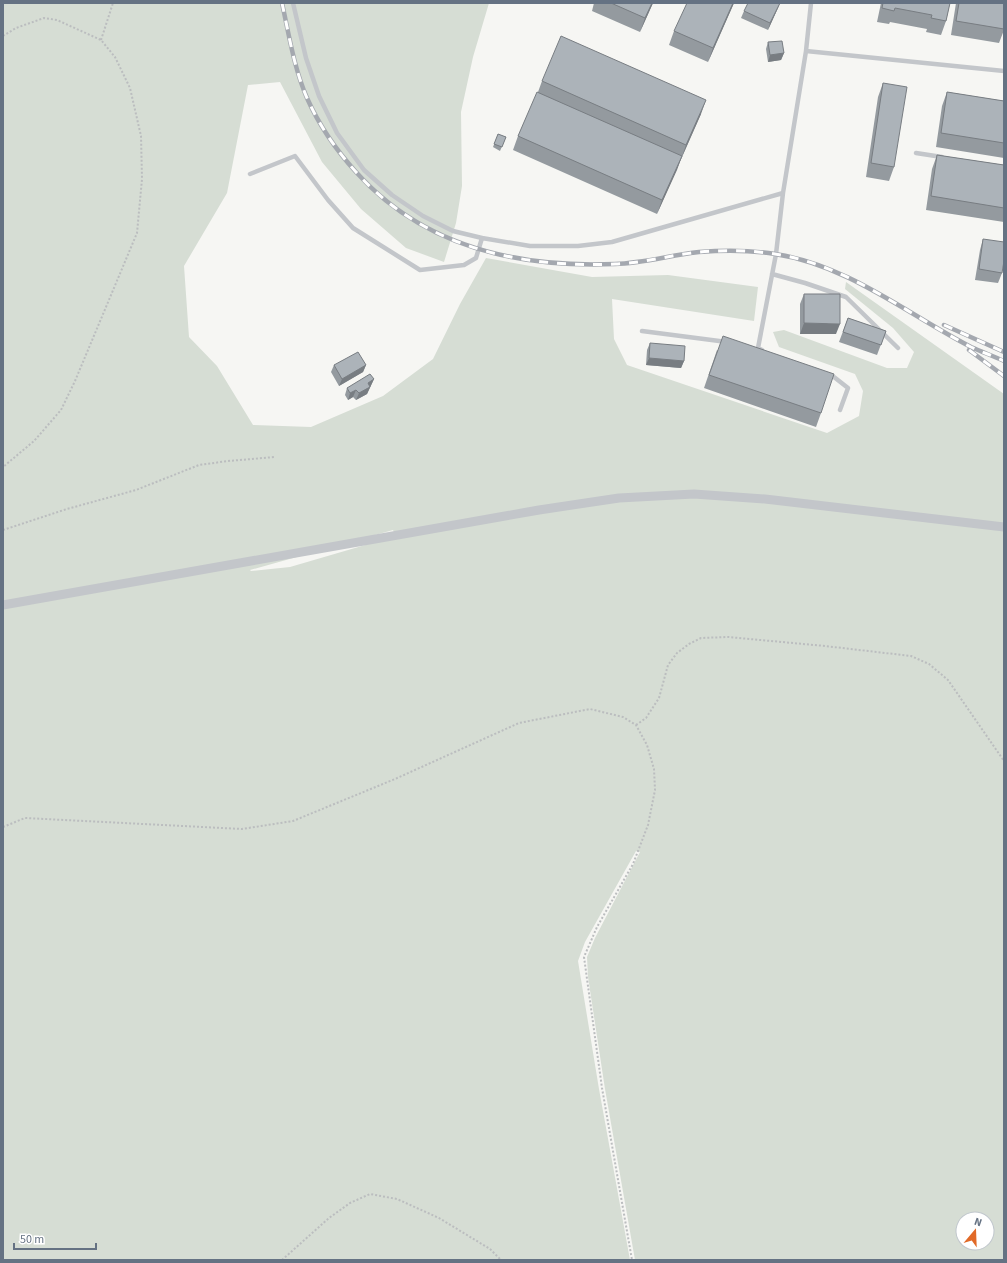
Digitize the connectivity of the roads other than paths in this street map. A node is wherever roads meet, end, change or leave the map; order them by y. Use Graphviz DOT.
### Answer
graph roads {
  1 [pos="293,3"];
  2 [pos="811,3"];
  3 [pos="806,51"];
  4 [pos="1004,71"];
  5 [pos="916,153"];
  6 [pos="945,158"];
  7 [pos="250,174"];
  8 [pos="783,193"];
  9 [pos="482,238"];
  10 [pos="772,274"];
  11 [pos="642,331"];
  12 [pos="735,344"];
  13 [pos="750,347"];
  14 [pos="758,348"];
  15 [pos="898,348"];
  16 [pos="765,351"];
  17 [pos="827,374"];
  18 [pos="840,410"];
  19 [pos="1004,527"];
  20 [pos="3,605"];
  1 -- 9 [label="lane"];
  2 -- 3 [label="lane"];
  3 -- 4 [label="lane"];
  3 -- 8 [label="lane"];
  5 -- 6 [label="lane"];
  7 -- 9 [label="lane"];
  8 -- 9 [label="lane"];
  8 -- 10 [label="lane"];
  10 -- 14 [label="lane"];
  10 -- 15 [label="lane"];
  11 -- 12 [label="lane"];
  13 -- 14 [label="lane"];
  14 -- 16 [label="lane"];
  17 -- 18 [label="lane"];
  19 -- 20 [label="street"];
}
